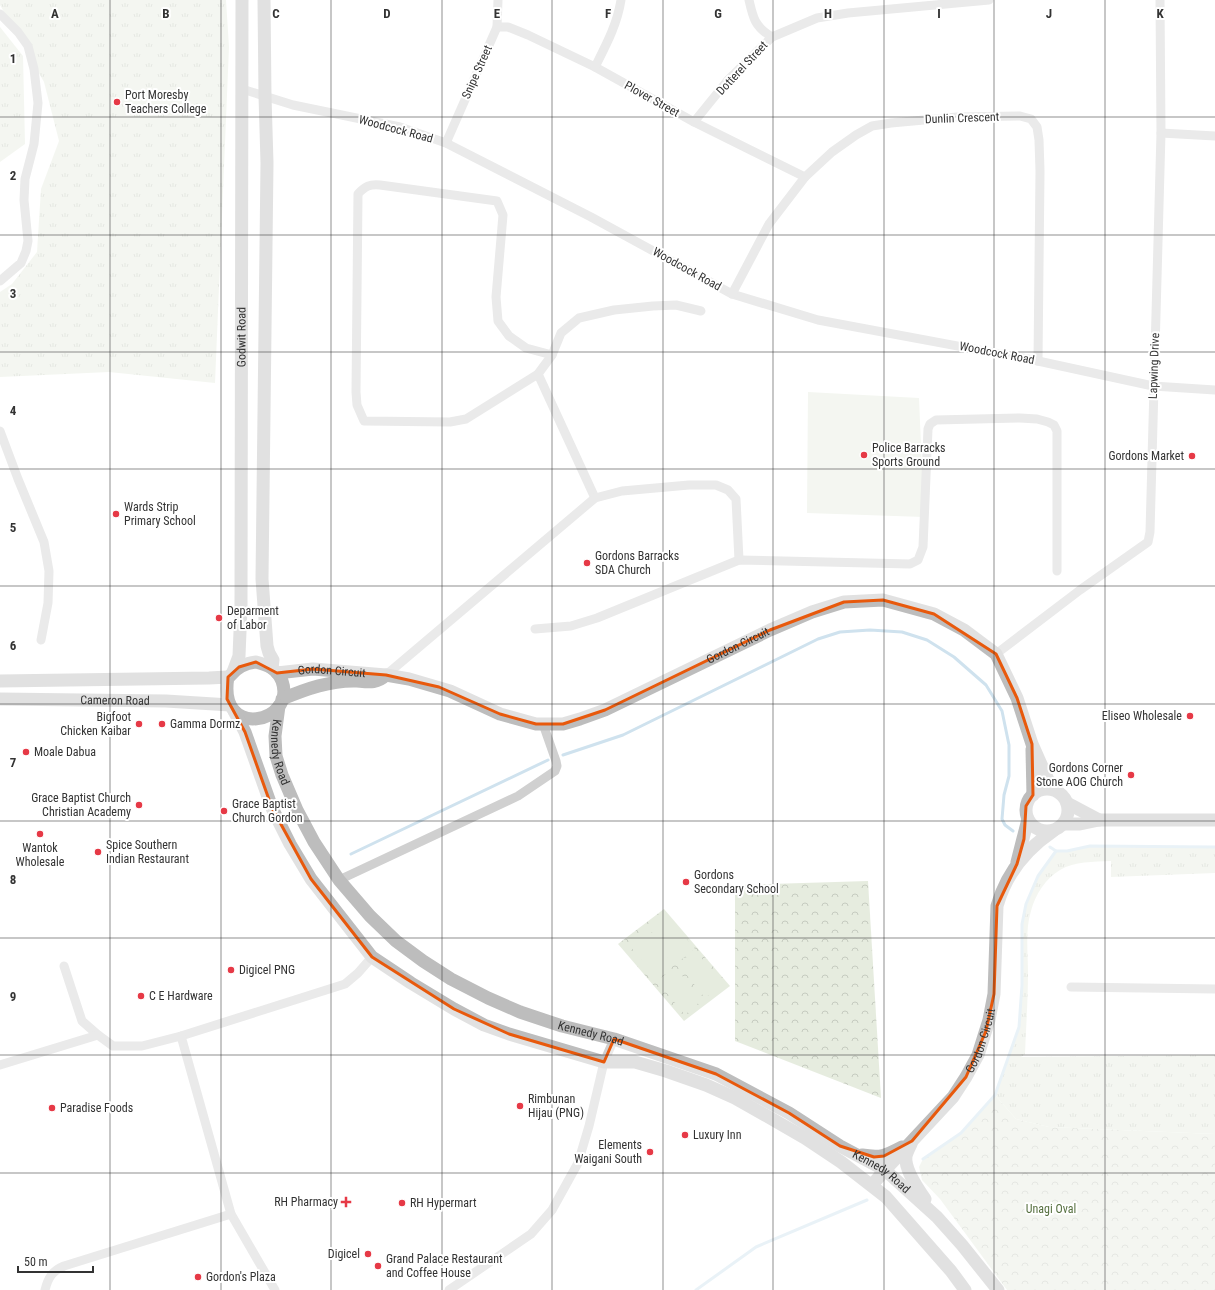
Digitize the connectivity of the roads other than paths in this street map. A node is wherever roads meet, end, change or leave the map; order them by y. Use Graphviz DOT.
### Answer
graph roads {
  1 [pos="242,0"];
  2 [pos="264,0"];
  3 [pos="498,0"];
  4 [pos="621,0"];
  5 [pos="749,0"];
  6 [pos="989,0"];
  7 [pos="1160,0"];
  8 [pos="0,14"];
  9 [pos="497,27"];
  10 [pos="772,37"];
  11 [pos="595,67"];
  12 [pos="242,89"];
  13 [pos="265,96"];
  14 [pos="694,122"];
  15 [pos="1161,133"];
  16 [pos="1215,136"];
  17 [pos="446,142"];
  18 [pos="805,177"];
  19 [pos="0,282"];
  20 [pos="732,294"];
  21 [pos="701,311"];
  22 [pos="552,355"];
  23 [pos="1038,361"];
  24 [pos="538,374"];
  25 [pos="1153,386"];
  26 [pos="1215,390"];
  27 [pos="0,431"];
  28 [pos="596,498"];
  29 [pos="738,560"];
  30 [pos="1057,571"];
  31 [pos="535,629"];
  32 [pos="41,640"];
  33 [pos="996,654"];
  34 [pos="275,671"];
  35 [pos="230,674"];
  36 [pos="386,675"];
  37 [pos="0,681"];
  38 [pos="0,699"];
  39 [pos="281,703"];
  40 [pos="232,708"];
  41 [pos="544,724"];
  42 [pos="1032,744"];
  43 [pos="1052,789"];
  44 [pos="1033,795"];
  45 [pos="1067,803"];
  46 [pos="1028,819"];
  47 [pos="1099,820"];
  48 [pos="1215,820"];
  49 [pos="1064,824"];
  50 [pos="1053,831"];
  51 [pos="1017,864"];
  52 [pos="339,880"];
  53 [pos="372,957"];
  54 [pos="64,966"];
  55 [pos="1071,987"];
  56 [pos="1215,989"];
  57 [pos="98,1035"];
  58 [pos="181,1036"];
  59 [pos="614,1039"];
  60 [pos="604,1062"];
  61 [pos="0,1065"];
  62 [pos="912,1141"];
  63 [pos="840,1146"];
  64 [pos="885,1170"];
  65 [pos="872,1185"];
  66 [pos="231,1214"];
  67 [pos="937,1217"];
  68 [pos="45,1290"];
  69 [pos="275,1290"];
  70 [pos="449,1290"];
  71 [pos="965,1290"];
  72 [pos="998,1290"];
  1 -- 12 [label="main road, Godwit Road"];
  2 -- 13 [label="main road, Godwit Road"];
  3 -- 9 [label="street, Snipe Street"];
  4 -- 11 [label="street"];
  5 -- 10 [label="street"];
  6 -- 10 [label="street, Dotterel Street"];
  7 -- 15 [label="street, Lapwing Drive"];
  8 -- 19 [label="street"];
  9 -- 11 [label="street, Plover Street"];
  9 -- 17 [label="street, Snipe Street"];
  10 -- 14 [label="street, Dotterel Street"];
  11 -- 14 [label="street, Plover Street"];
  12 -- 13 [label="street, Woodcock Road"];
  12 -- 35 [label="main road, Godwit Road"];
  13 -- 17 [label="street, Woodcock Road"];
  13 -- 34 [label="main road, Godwit Road"];
  14 -- 18 [label="street, Plover Street"];
  15 -- 16 [label="street"];
  15 -- 25 [label="street, Lapwing Drive"];
  17 -- 20 [label="street, Woodcock Road"];
  18 -- 20 [label="street, Dunlin Crescent"];
  18 -- 23 [label="street, Dunlin Crescent"];
  20 -- 23 [label="street, Woodcock Road"];
  21 -- 22 [label="street"];
  22 -- 24 [label="street"];
  22 -- 24 [label="street"];
  23 -- 25 [label="street, Woodcock Road"];
  24 -- 28 [label="street"];
  25 -- 26 [label="street, Woodcock Road"];
  25 -- 33 [label="street, Lapwing Drive"];
  27 -- 32 [label="street"];
  28 -- 29 [label="street"];
  28 -- 36 [label="street"];
  29 -- 30 [label="street"];
  29 -- 31 [label="street"];
  33 -- 41 [label="main road, Gordon Circuit"];
  33 -- 42 [label="main road, Gordon Circuit"];
  34 -- 35 [label="main road"];
  34 -- 36 [label="main road, Gordon Circuit"];
  34 -- 39 [label="main road"];
  35 -- 37 [label="main road, Cameron Road"];
  35 -- 40 [label="main road"];
  36 -- 39 [label="main road, Gordon Circuit"];
  36 -- 41 [label="main road, Gordon Circuit"];
  38 -- 40 [label="main road, Cameron Road"];
  39 -- 40 [label="main road"];
  39 -- 52 [label="main road, Kennedy Road"];
  40 -- 53 [label="main road, Kennedy Road"];
  41 -- 52 [label="street"];
  42 -- 43 [label="main road, Gordon Circuit"];
  42 -- 44 [label="main road, Gordon Circuit"];
  43 -- 44 [label="main road"];
  43 -- 45 [label="main road"];
  44 -- 46 [label="main road"];
  45 -- 47 [label="main road"];
  45 -- 49 [label="main road"];
  46 -- 50 [label="main road"];
  46 -- 51 [label="main road, Gordon Circuit"];
  47 -- 48 [label="main road"];
  47 -- 49 [label="main road"];
  49 -- 50 [label="main road"];
  50 -- 51 [label="main road, Gordon Circuit"];
  51 -- 62 [label="main road, Gordon Circuit"];
  52 -- 59 [label="main road, Kennedy Road"];
  53 -- 58 [label="street"];
  53 -- 60 [label="main road, Kennedy Road"];
  54 -- 57 [label="street"];
  55 -- 56 [label="street"];
  57 -- 58 [label="street"];
  57 -- 61 [label="street"];
  58 -- 66 [label="street"];
  59 -- 60 [label="street"];
  59 -- 63 [label="main road, Kennedy Road"];
  60 -- 65 [label="main road, Kennedy Road"];
  60 -- 70 [label="street"];
  62 -- 63 [label="main road"];
  62 -- 64 [label="main road, Gordon Circuit"];
  62 -- 67 [label="main road"];
  63 -- 64 [label="main road, Kennedy Road"];
  64 -- 65 [label="main road, Gordon Circuit"];
  64 -- 67 [label="main road, Kennedy Road"];
  65 -- 71 [label="main road, Kennedy Road"];
  66 -- 68 [label="street"];
  66 -- 69 [label="street"];
  67 -- 72 [label="main road, Kennedy Road"];
}
